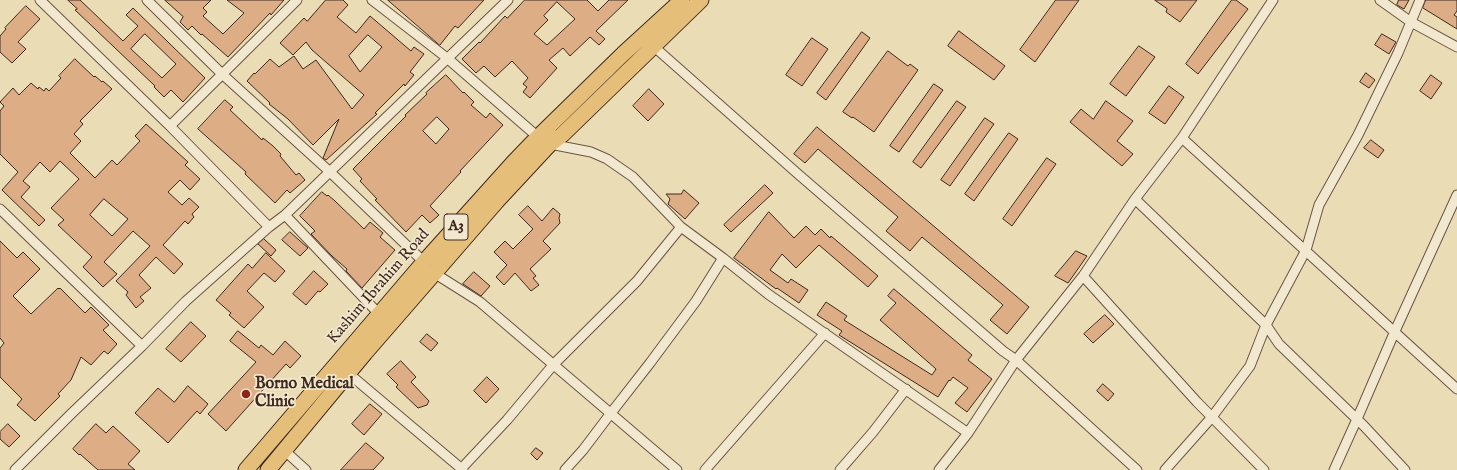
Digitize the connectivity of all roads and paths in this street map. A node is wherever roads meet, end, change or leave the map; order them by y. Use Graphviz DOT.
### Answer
graph roads {
  1 [pos="40,0"];
  2 [pos="147,0"];
  3 [pos="297,0"];
  4 [pos="372,0"];
  5 [pos="508,0"];
  6 [pos="682,0"];
  7 [pos="701,0"];
  8 [pos="1273,0"];
  9 [pos="1380,0"];
  10 [pos="1420,0"];
  11 [pos="1411,22"];
  12 [pos="648,42"];
  13 [pos="1457,47"];
  14 [pos="448,58"];
  15 [pos="222,74"];
  16 [pos="170,126"];
  17 [pos="1182,138"];
  18 [pos="544,140"];
  19 [pos="329,171"];
  20 [pos="1457,195"];
  21 [pos="1135,199"];
  22 [pos="0,209"];
  23 [pos="284,214"];
  24 [pos="269,227"];
  25 [pos="681,227"];
  26 [pos="1306,250"];
  27 [pos="723,258"];
  28 [pos="429,268"];
  29 [pos="1083,276"];
  30 [pos="379,314"];
  31 [pos="1266,325"];
  32 [pos="1394,331"];
  33 [pos="825,333"];
  34 [pos="142,346"];
  35 [pos="1016,360"];
  36 [pos="554,364"];
  37 [pos="348,373"];
  38 [pos="906,389"];
  39 [pos="1457,389"];
  40 [pos="611,413"];
  41 [pos="1212,417"];
  42 [pos="1357,420"];
  43 [pos="968,433"];
  44 [pos="285,451"];
  45 [pos="461,469"];
  46 [pos="15,470"];
  47 [pos="246,470"];
  48 [pos="268,470"];
  49 [pos="306,470"];
  50 [pos="565,470"];
  51 [pos="677,470"];
  52 [pos="704,470"];
  53 [pos="840,470"];
  54 [pos="939,470"];
  55 [pos="1137,470"];
  56 [pos="1165,470"];
  57 [pos="1264,470"];
  58 [pos="1334,470"];
  59 [pos="1405,470"];
  1 -- 16 [label="street"];
  2 -- 15 [label="street"];
  3 -- 15 [label="street"];
  4 -- 14 [label="street"];
  5 -- 14 [label="street"];
  6 -- 12 [label="highway, Kashim Ibrahim Road / A3"];
  7 -- 12 [label="highway, Kashim Ibrahim Road / A3"];
  8 -- 17 [label="street"];
  9 -- 11 [label="street"];
  10 -- 11 [label="street"];
  11 -- 13 [label="street"];
  11 -- 26 [label="street"];
  12 -- 18 [label="highway, Kashim Ibrahim Road / A3"];
  12 -- 35 [label="street"];
  14 -- 18 [label="street"];
  14 -- 19 [label="street"];
  15 -- 16 [label="street"];
  15 -- 19 [label="street"];
  16 -- 24 [label="street"];
  17 -- 21 [label="street"];
  17 -- 26 [label="street"];
  18 -- 25 [label="street"];
  18 -- 28 [label="highway, Kashim Ibrahim Road / A3"];
  19 -- 23 [label="street"];
  19 -- 28 [label="street"];
  20 -- 32 [label="street"];
  21 -- 29 [label="street"];
  21 -- 31 [label="street"];
  22 -- 34 [label="street"];
  23 -- 24 [label="street"];
  23 -- 30 [label="street"];
  24 -- 34 [label="street"];
  25 -- 27 [label="street"];
  25 -- 36 [label="street"];
  26 -- 31 [label="street"];
  26 -- 32 [label="street"];
  27 -- 33 [label="street"];
  27 -- 40 [label="street"];
  28 -- 30 [label="highway, Kashim Ibrahim Road / A3"];
  28 -- 36 [label="street"];
  28 -- 37 [label="highway, Kashim Ibrahim Road / A3"];
  29 -- 35 [label="street"];
  29 -- 41 [label="street"];
  30 -- 47 [label="highway, Kashim Ibrahim Road / A3"];
  31 -- 41 [label="street"];
  31 -- 42 [label="street"];
  32 -- 39 [label="street"];
  32 -- 42 [label="street"];
  33 -- 38 [label="street"];
  33 -- 52 [label="street"];
  34 -- 46 [label="street"];
  35 -- 43 [label="street"];
  35 -- 55 [label="street"];
  36 -- 40 [label="street"];
  36 -- 45 [label="street"];
  37 -- 44 [label="highway, Kashim Ibrahim Road / A3"];
  37 -- 45 [label="street"];
  38 -- 43 [label="street"];
  38 -- 53 [label="street"];
  40 -- 50 [label="street"];
  40 -- 51 [label="street"];
  41 -- 56 [label="street"];
  41 -- 57 [label="street"];
  42 -- 58 [label="street"];
  42 -- 59 [label="street"];
  43 -- 54 [label="street"];
  44 -- 48 [label="highway, Kashim Ibrahim Road / A3"];
  44 -- 49 [label="street"];
}
